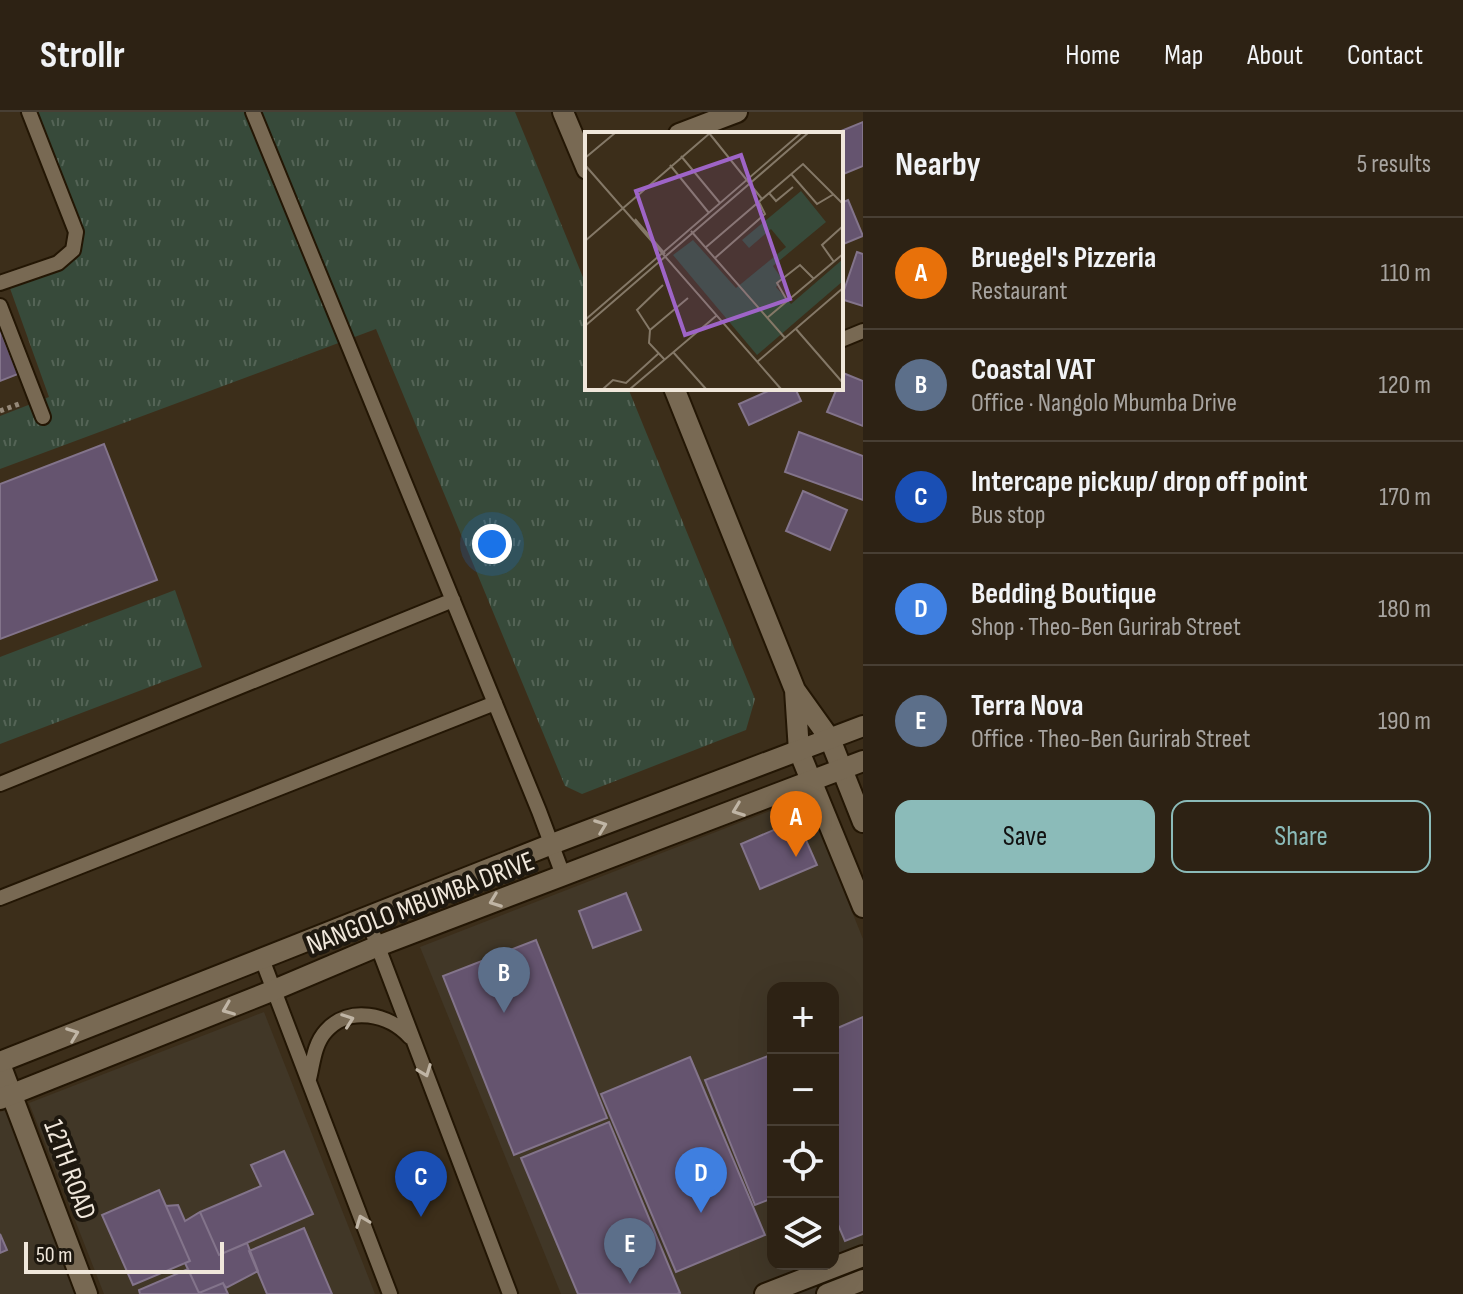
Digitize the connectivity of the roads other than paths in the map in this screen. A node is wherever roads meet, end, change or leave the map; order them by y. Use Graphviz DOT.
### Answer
graph roads {
  1 [pos="29,112"];
  2 [pos="253,112"];
  3 [pos="563,112"];
  4 [pos="737,112"];
  5 [pos="684,132"];
  6 [pos="585,164"];
  7 [pos="0,283"];
  8 [pos="0,306"];
  9 [pos="863,331"];
  10 [pos="843,339"];
  11 [pos="675,390"];
  12 [pos="43,417"];
  13 [pos="453,600"];
  14 [pos="795,690"];
  15 [pos="495,703"];
  16 [pos="863,726"];
  17 [pos="830,739"];
  18 [pos="799,751"];
  19 [pos="863,761"];
  20 [pos="843,770"];
  21 [pos="811,782"];
  22 [pos="0,784"];
  23 [pos="863,822"];
  24 [pos="552,844"];
  25 [pos="563,875"];
  26 [pos="0,898"];
  27 [pos="863,907"];
  28 [pos="367,918"];
  29 [pos="378,946"];
  30 [pos="262,959"];
  31 [pos="274,990"];
  32 [pos="414,1042"];
  33 [pos="0,1063"];
  34 [pos="309,1080"];
  35 [pos="6,1096"];
  36 [pos="863,1256"];
  37 [pos="863,1280"];
  38 [pos="87,1294"];
  39 [pos="390,1294"];
  40 [pos="510,1294"];
  41 [pos="765,1294"];
  42 [pos="827,1294"];
  1 -- 7 [label="lane"];
  2 -- 13 [label="lane"];
  3 -- 6 [label="street"];
  4 -- 5 [label="street"];
  8 -- 12 [label="lane"];
  9 -- 10 [label="lane"];
  11 -- 14 [label="street"];
  13 -- 15 [label="lane"];
  13 -- 22 [label="lane"];
  14 -- 17 [label="street"];
  14 -- 18 [label="street"];
  15 -- 24 [label="lane"];
  15 -- 26 [label="lane"];
  16 -- 17 [label="street, NANGOLO MBUMBA DRIVE"];
  17 -- 18 [label="street, NANGOLO MBUMBA DRIVE"];
  17 -- 20 [label="street"];
  18 -- 21 [label="street"];
  24 -- 18 [label="street, NANGOLO MBUMBA DRIVE, one-way"];
  19 -- 20 [label="street, NANGOLO MBUMBA DRIVE"];
  20 -- 21 [label="street, NANGOLO MBUMBA DRIVE"];
  20 -- 23 [label="street"];
  21 -- 25 [label="street, NANGOLO MBUMBA DRIVE, one-way"];
  21 -- 27 [label="street"];
  24 -- 25 [label="lane"];
  24 -- 28 [label="street, NANGOLO MBUMBA DRIVE"];
  25 -- 29 [label="street, NANGOLO MBUMBA DRIVE, one-way"];
  28 -- 29 [label="lane"];
  28 -- 30 [label="street, NANGOLO MBUMBA DRIVE"];
  29 -- 31 [label="street, NANGOLO MBUMBA DRIVE"];
  29 -- 32 [label="lane"];
  30 -- 31 [label="lane"];
  33 -- 30 [label="street, NANGOLO MBUMBA DRIVE, one-way"];
  31 -- 34 [label="lane"];
  31 -- 35 [label="street, NANGOLO MBUMBA DRIVE, one-way"];
  34 -- 32 [label="lane, one-way"];
  32 -- 40 [label="lane, one-way"];
  33 -- 35 [label="street, 12TH ROAD"];
  39 -- 34 [label="lane, one-way"];
  35 -- 38 [label="street, 12TH ROAD"];
  36 -- 41 [label="street"];
  37 -- 42 [label="street"];
}
